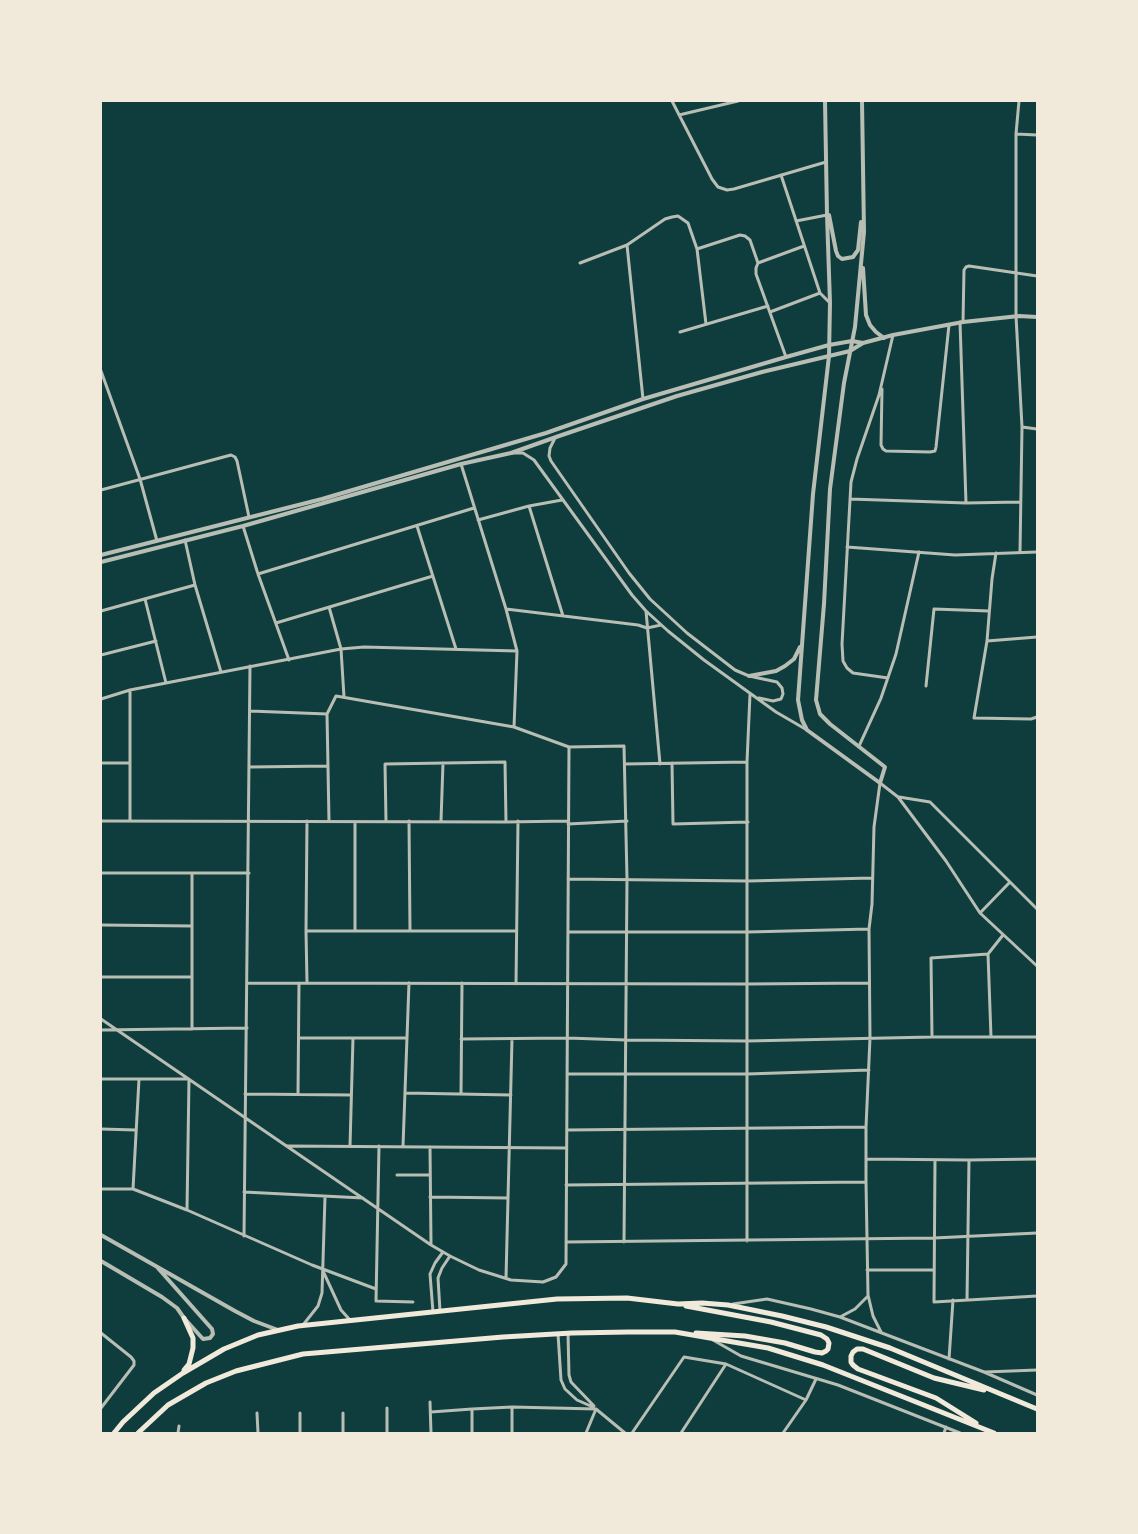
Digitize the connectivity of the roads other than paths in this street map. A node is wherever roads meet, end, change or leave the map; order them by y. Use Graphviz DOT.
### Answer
graph roads {
  1 [pos="672,101"];
  2 [pos="738,101"];
  3 [pos="825,101"];
  4 [pos="862,101"];
  5 [pos="1019,101"];
  6 [pos="679,115"];
  7 [pos="1016,134"];
  8 [pos="1037,135"];
  9 [pos="827,161"];
  10 [pos="781,175"];
  11 [pos="863,204"];
  12 [pos="827,206"];
  13 [pos="827,215"];
  14 [pos="796,221"];
  15 [pos="627,245"];
  16 [pos="804,246"];
  17 [pos="697,249"];
  18 [pos="862,256"];
  19 [pos="580,263"];
  20 [pos="758,263"];
  21 [pos="1016,274"];
  22 [pos="1037,276"];
  23 [pos="820,293"];
  24 [pos="830,304"];
  25 [pos="768,306"];
  26 [pos="770,312"];
  27 [pos="1016,316"];
  28 [pos="1037,317"];
  29 [pos="961,322"];
  30 [pos="706,324"];
  31 [pos="949,325"];
  32 [pos="680,332"];
  33 [pos="893,335"];
  34 [pos="884,338"];
  35 [pos="852,341"];
  36 [pos="863,344"];
  37 [pos="829,345"];
  38 [pos="850,351"];
  39 [pos="829,356"];
  40 [pos="786,357"];
  41 [pos="101,371"];
  42 [pos="882,380"];
  43 [pos="643,399"];
  44 [pos="1022,427"];
  45 [pos="1037,429"];
  46 [pos="559,436"];
  47 [pos="511,453"];
  48 [pos="461,464"];
  49 [pos="140,479"];
  50 [pos="101,490"];
  51 [pos="850,498"];
  52 [pos="563,500"];
  53 [pos="966,502"];
  54 [pos="1020,502"];
  55 [pos="530,506"];
  56 [pos="474,508"];
  57 [pos="249,518"];
  58 [pos="478,520"];
  59 [pos="243,526"];
  60 [pos="417,526"];
  61 [pos="185,540"];
  62 [pos="157,541"];
  63 [pos="848,546"];
  64 [pos="919,552"];
  65 [pos="1020,552"];
  66 [pos="1037,552"];
  67 [pos="996,553"];
  68 [pos="101,555"];
  69 [pos="101,562"];
  70 [pos="258,574"];
  71 [pos="433,576"];
  72 [pos="196,585"];
  73 [pos="145,599"];
  74 [pos="329,607"];
  75 [pos="506,609"];
  76 [pos="101,611"];
  77 [pos="646,611"];
  78 [pos="989,611"];
  79 [pos="563,616"];
  80 [pos="276,623"];
  81 [pos="662,625"];
  82 [pos="647,628"];
  83 [pos="1037,637"];
  84 [pos="156,641"];
  85 [pos="986,641"];
  86 [pos="801,645"];
  87 [pos="341,649"];
  88 [pos="456,649"];
  89 [pos="518,651"];
  90 [pos="101,656"];
  91 [pos="289,660"];
  92 [pos="250,666"];
  93 [pos="221,672"];
  94 [pos="749,676"];
  95 [pos="888,678"];
  96 [pos="166,683"];
  97 [pos="926,686"];
  98 [pos="130,690"];
  99 [pos="750,694"];
  100 [pos="344,698"];
  101 [pos="101,699"];
  102 [pos="250,711"];
  103 [pos="327,714"];
  104 [pos="1037,718"];
  105 [pos="514,727"];
  106 [pos="807,730"];
  107 [pos="859,746"];
  108 [pos="569,747"];
  109 [pos="748,762"];
  110 [pos="101,763"];
  111 [pos="130,763"];
  112 [pos="443,763"];
  113 [pos="672,763"];
  114 [pos="625,764"];
  115 [pos="660,764"];
  116 [pos="328,766"];
  117 [pos="250,767"];
  118 [pos="880,783"];
  119 [pos="898,797"];
  120 [pos="101,821"];
  121 [pos="130,821"];
  122 [pos="249,821"];
  123 [pos="307,821"];
  124 [pos="329,821"];
  125 [pos="355,821"];
  126 [pos="386,821"];
  127 [pos="409,821"];
  128 [pos="442,821"];
  129 [pos="627,821"];
  130 [pos="506,822"];
  131 [pos="518,822"];
  132 [pos="748,822"];
  133 [pos="568,823"];
  134 [pos="101,873"];
  135 [pos="192,873"];
  136 [pos="248,873"];
  137 [pos="872,878"];
  138 [pos="568,879"];
  139 [pos="628,879"];
  140 [pos="748,881"];
  141 [pos="1010,882"];
  142 [pos="1037,909"];
  143 [pos="980,913"];
  144 [pos="101,925"];
  145 [pos="192,926"];
  146 [pos="869,929"];
  147 [pos="306,931"];
  148 [pos="355,931"];
  149 [pos="410,931"];
  150 [pos="516,931"];
  151 [pos="568,932"];
  152 [pos="627,932"];
  153 [pos="748,932"];
  154 [pos="1003,935"];
  155 [pos="988,954"];
  156 [pos="1037,966"];
  157 [pos="192,976"];
  158 [pos="101,977"];
  159 [pos="248,982"];
  160 [pos="869,982"];
  161 [pos="299,983"];
  162 [pos="307,983"];
  163 [pos="409,983"];
  164 [pos="462,983"];
  165 [pos="516,984"];
  166 [pos="567,984"];
  167 [pos="627,984"];
  168 [pos="747,984"];
  169 [pos="101,1019"];
  170 [pos="246,1028"];
  171 [pos="192,1029"];
  172 [pos="101,1030"];
  173 [pos="118,1030"];
  174 [pos="932,1037"];
  175 [pos="991,1037"];
  176 [pos="1037,1037"];
  177 [pos="299,1038"];
  178 [pos="353,1038"];
  179 [pos="407,1038"];
  180 [pos="567,1038"];
  181 [pos="870,1038"];
  182 [pos="461,1039"];
  183 [pos="512,1039"];
  184 [pos="626,1040"];
  185 [pos="747,1041"];
  186 [pos="869,1070"];
  187 [pos="567,1074"];
  188 [pos="747,1074"];
  189 [pos="625,1075"];
  190 [pos="101,1079"];
  191 [pos="139,1079"];
  192 [pos="189,1079"];
  193 [pos="405,1093"];
  194 [pos="245,1094"];
  195 [pos="298,1094"];
  196 [pos="461,1094"];
  197 [pos="351,1095"];
  198 [pos="511,1095"];
  199 [pos="244,1117"];
  200 [pos="866,1127"];
  201 [pos="747,1129"];
  202 [pos="101,1130"];
  203 [pos="136,1130"];
  204 [pos="566,1130"];
  205 [pos="625,1130"];
  206 [pos="287,1146"];
  207 [pos="350,1146"];
  208 [pos="378,1146"];
  209 [pos="403,1146"];
  210 [pos="430,1147"];
  211 [pos="510,1148"];
  212 [pos="566,1148"];
  213 [pos="866,1159"];
  214 [pos="1037,1159"];
  215 [pos="935,1160"];
  216 [pos="969,1160"];
  217 [pos="396,1175"];
  218 [pos="430,1175"];
  219 [pos="866,1182"];
  220 [pos="747,1183"];
  221 [pos="624,1184"];
  222 [pos="566,1185"];
  223 [pos="101,1189"];
  224 [pos="133,1189"];
  225 [pos="244,1192"];
  226 [pos="325,1197"];
  227 [pos="430,1197"];
  228 [pos="363,1198"];
  229 [pos="508,1198"];
  230 [pos="378,1208"];
  231 [pos="187,1210"];
  232 [pos="1037,1233"];
  233 [pos="101,1235"];
  234 [pos="244,1236"];
  235 [pos="968,1236"];
  236 [pos="934,1238"];
  237 [pos="866,1239"];
  238 [pos="747,1241"];
  239 [pos="566,1242"];
  240 [pos="624,1242"];
  241 [pos="431,1245"];
  242 [pos="443,1252"];
  243 [pos="450,1256"];
  244 [pos="101,1262"];
  245 [pos="157,1267"];
  246 [pos="322,1269"];
  247 [pos="867,1270"];
  248 [pos="934,1270"];
  249 [pos="506,1278"];
  250 [pos="376,1289"];
  251 [pos="868,1295"];
  252 [pos="1037,1296"];
  253 [pos="953,1300"];
  254 [pos="967,1300"];
  255 [pos="414,1302"];
  256 [pos="678,1304"];
  257 [pos="728,1305"];
  258 [pos="440,1311"];
  259 [pos="432,1312"];
  260 [pos="840,1317"];
  261 [pos="184,1318"];
  262 [pos="350,1321"];
  263 [pos="303,1325"];
  264 [pos="278,1330"];
  265 [pos="675,1332"];
  266 [pos="880,1332"];
  267 [pos="101,1333"];
  268 [pos="568,1333"];
  269 [pos="558,1334"];
  270 [pos="713,1340"];
  271 [pos="949,1359"];
  272 [pos="726,1364"];
  273 [pos="1037,1370"];
  274 [pos="984,1372"];
  275 [pos="183,1373"];
  276 [pos="816,1379"];
  277 [pos="999,1394"];
  278 [pos="1037,1395"];
  279 [pos="806,1400"];
  280 [pos="430,1402"];
  281 [pos="512,1407"];
  282 [pos="101,1408"];
  283 [pos="387,1408"];
  284 [pos="472,1409"];
  285 [pos="596,1409"];
  286 [pos="1037,1409"];
  287 [pos="431,1412"];
  288 [pos="257,1413"];
  289 [pos="300,1413"];
  290 [pos="342,1413"];
  291 [pos="179,1426"];
  292 [pos="946,1427"];
  293 [pos="985,1429"];
  294 [pos="114,1433"];
  295 [pos="138,1433"];
  296 [pos="178,1433"];
  297 [pos="258,1433"];
  298 [pos="300,1433"];
  299 [pos="343,1433"];
  300 [pos="387,1433"];
  301 [pos="431,1433"];
  302 [pos="472,1433"];
  303 [pos="512,1433"];
  304 [pos="586,1433"];
  305 [pos="625,1433"];
  306 [pos="632,1433"];
  307 [pos="682,1433"];
  308 [pos="783,1433"];
  309 [pos="944,1433"];
  310 [pos="960,1433"];
  311 [pos="994,1433"];
  1 -- 6 [label="street"];
  2 -- 6 [label="street"];
  3 -- 9 [label="street"];
  4 -- 11 [label="street"];
  5 -- 7 [label="street"];
  6 -- 10 [label="street"];
  7 -- 8 [label="street"];
  7 -- 21 [label="street"];
  9 -- 10 [label="street"];
  9 -- 12 [label="street"];
  10 -- 14 [label="street"];
  11 -- 12 [label="street"];
  11 -- 18 [label="street"];
  12 -- 13 [label="street"];
  13 -- 14 [label="street"];
  13 -- 24 [label="street"];
  14 -- 16 [label="street"];
  15 -- 17 [label="street"];
  15 -- 19 [label="street"];
  15 -- 43 [label="street"];
  16 -- 20 [label="street"];
  16 -- 23 [label="street"];
  17 -- 20 [label="street"];
  17 -- 30 [label="street"];
  18 -- 34 [label="street"];
  18 -- 35 [label="street"];
  20 -- 25 [label="street"];
  21 -- 22 [label="street"];
  21 -- 27 [label="street"];
  21 -- 29 [label="street"];
  23 -- 24 [label="street"];
  23 -- 26 [label="street"];
  24 -- 37 [label="street"];
  25 -- 26 [label="street"];
  25 -- 30 [label="street"];
  26 -- 40 [label="street"];
  27 -- 28 [label="street"];
  27 -- 29 [label="street"];
  27 -- 44 [label="street"];
  29 -- 31 [label="street"];
  29 -- 53 [label="street"];
  30 -- 32 [label="street"];
  31 -- 33 [label="street"];
  31 -- 42 [label="street"];
  33 -- 34 [label="street"];
  33 -- 42 [label="street"];
  34 -- 36 [label="street"];
  35 -- 36 [label="street"];
  35 -- 37 [label="street"];
  35 -- 38 [label="street"];
  36 -- 38 [label="street"];
  37 -- 39 [label="street"];
  37 -- 40 [label="street"];
  38 -- 39 [label="street"];
  38 -- 107 [label="street"];
  39 -- 46 [label="street"];
  39 -- 86 [label="street"];
  40 -- 43 [label="street"];
  41 -- 49 [label="street"];
  42 -- 51 [label="street"];
  43 -- 57 [label="street"];
  44 -- 45 [label="street"];
  44 -- 54 [label="street"];
  46 -- 47 [label="street"];
  46 -- 94 [label="street"];
  47 -- 48 [label="street"];
  47 -- 52 [label="street"];
  48 -- 56 [label="street"];
  48 -- 59 [label="street"];
  49 -- 50 [label="street"];
  49 -- 57 [label="street"];
  49 -- 62 [label="street"];
  51 -- 53 [label="street"];
  51 -- 63 [label="street"];
  52 -- 55 [label="street"];
  52 -- 77 [label="street"];
  53 -- 54 [label="street"];
  54 -- 65 [label="street"];
  55 -- 58 [label="street"];
  55 -- 79 [label="street"];
  56 -- 58 [label="street"];
  56 -- 60 [label="street"];
  57 -- 62 [label="street"];
  58 -- 75 [label="street"];
  59 -- 61 [label="street"];
  59 -- 70 [label="street"];
  60 -- 70 [label="street"];
  60 -- 71 [label="street"];
  61 -- 69 [label="street"];
  61 -- 72 [label="street"];
  62 -- 68 [label="street"];
  63 -- 64 [label="street"];
  63 -- 95 [label="street"];
  64 -- 67 [label="street"];
  64 -- 95 [label="street"];
  65 -- 66 [label="street"];
  65 -- 67 [label="street"];
  67 -- 78 [label="street"];
  70 -- 80 [label="street"];
  71 -- 74 [label="street"];
  71 -- 88 [label="street"];
  72 -- 73 [label="street"];
  72 -- 93 [label="street"];
  73 -- 76 [label="street"];
  73 -- 84 [label="street"];
  74 -- 80 [label="street"];
  74 -- 87 [label="street"];
  75 -- 79 [label="street"];
  75 -- 89 [label="street"];
  77 -- 81 [label="street"];
  77 -- 82 [label="street"];
  78 -- 85 [label="street"];
  78 -- 97 [label="street"];
  79 -- 82 [label="street"];
  80 -- 91 [label="street"];
  81 -- 82 [label="street"];
  81 -- 99 [label="street"];
  82 -- 115 [label="street"];
  83 -- 85 [label="street"];
  84 -- 90 [label="street"];
  84 -- 96 [label="street"];
  85 -- 104 [label="street"];
  86 -- 94 [label="street"];
  86 -- 106 [label="street"];
  87 -- 88 [label="street"];
  87 -- 91 [label="street"];
  87 -- 100 [label="street"];
  88 -- 89 [label="street"];
  89 -- 105 [label="street"];
  91 -- 92 [label="street"];
  92 -- 93 [label="street"];
  92 -- 102 [label="street"];
  93 -- 96 [label="street"];
  94 -- 99 [label="street"];
  95 -- 107 [label="street"];
  96 -- 98 [label="street"];
  98 -- 101 [label="street"];
  98 -- 111 [label="street"];
  99 -- 106 [label="street"];
  99 -- 109 [label="street"];
  100 -- 103 [label="street"];
  100 -- 105 [label="street"];
  102 -- 103 [label="street"];
  102 -- 117 [label="street"];
  103 -- 116 [label="street"];
  105 -- 108 [label="street"];
  106 -- 118 [label="street"];
  107 -- 118 [label="street"];
  108 -- 114 [label="street"];
  108 -- 133 [label="street"];
  109 -- 113 [label="street"];
  109 -- 132 [label="street"];
  110 -- 111 [label="street"];
  111 -- 121 [label="street"];
  112 -- 126 [label="street"];
  112 -- 128 [label="street"];
  112 -- 130 [label="street"];
  113 -- 115 [label="street"];
  113 -- 132 [label="street"];
  114 -- 115 [label="street"];
  114 -- 129 [label="street"];
  116 -- 117 [label="street"];
  116 -- 124 [label="street"];
  117 -- 122 [label="street"];
  118 -- 119 [label="street"];
  118 -- 137 [label="street"];
  119 -- 141 [label="street"];
  119 -- 143 [label="street"];
  120 -- 121 [label="street"];
  121 -- 122 [label="street"];
  122 -- 123 [label="street"];
  122 -- 136 [label="street"];
  123 -- 124 [label="street"];
  123 -- 147 [label="street"];
  124 -- 125 [label="street"];
  125 -- 126 [label="street"];
  125 -- 148 [label="street"];
  126 -- 127 [label="street"];
  127 -- 128 [label="street"];
  127 -- 149 [label="street"];
  128 -- 130 [label="street"];
  129 -- 133 [label="street"];
  129 -- 139 [label="street"];
  130 -- 131 [label="street"];
  131 -- 133 [label="street"];
  131 -- 150 [label="street"];
  132 -- 140 [label="street"];
  133 -- 138 [label="street"];
  134 -- 135 [label="street"];
  135 -- 136 [label="street"];
  135 -- 145 [label="street"];
  136 -- 159 [label="street"];
  137 -- 140 [label="street"];
  137 -- 146 [label="street"];
  138 -- 139 [label="street"];
  138 -- 151 [label="street"];
  139 -- 140 [label="street"];
  139 -- 152 [label="street"];
  140 -- 153 [label="street"];
  141 -- 142 [label="street"];
  141 -- 143 [label="street"];
  143 -- 154 [label="street"];
  144 -- 145 [label="street"];
  145 -- 157 [label="street"];
  146 -- 153 [label="street"];
  146 -- 160 [label="street"];
  147 -- 148 [label="street"];
  147 -- 162 [label="street"];
  148 -- 149 [label="street"];
  149 -- 150 [label="street"];
  150 -- 165 [label="street"];
  151 -- 152 [label="street"];
  151 -- 166 [label="street"];
  152 -- 153 [label="street"];
  152 -- 167 [label="street"];
  153 -- 168 [label="street"];
  154 -- 155 [label="street"];
  154 -- 156 [label="street"];
  155 -- 174 [label="street"];
  155 -- 175 [label="street"];
  157 -- 158 [label="street"];
  157 -- 171 [label="street"];
  159 -- 161 [label="street"];
  159 -- 170 [label="street"];
  160 -- 168 [label="street"];
  160 -- 181 [label="street"];
  161 -- 162 [label="street"];
  161 -- 177 [label="street"];
  162 -- 163 [label="street"];
  163 -- 164 [label="street"];
  163 -- 179 [label="street"];
  164 -- 165 [label="street"];
  164 -- 182 [label="street"];
  165 -- 166 [label="street"];
  166 -- 167 [label="street"];
  166 -- 180 [label="street"];
  167 -- 168 [label="street"];
  167 -- 184 [label="street"];
  168 -- 185 [label="street"];
  169 -- 173 [label="street"];
  170 -- 171 [label="street"];
  170 -- 194 [label="street"];
  171 -- 173 [label="street"];
  172 -- 173 [label="street"];
  173 -- 192 [label="street"];
  174 -- 175 [label="street"];
  174 -- 181 [label="street"];
  175 -- 176 [label="street"];
  177 -- 178 [label="street"];
  177 -- 195 [label="street"];
  178 -- 179 [label="street"];
  178 -- 197 [label="street"];
  179 -- 193 [label="street"];
  180 -- 183 [label="street"];
  180 -- 184 [label="street"];
  180 -- 187 [label="street"];
  181 -- 185 [label="street"];
  181 -- 186 [label="street"];
  182 -- 183 [label="street"];
  182 -- 196 [label="street"];
  183 -- 198 [label="street"];
  184 -- 185 [label="street"];
  184 -- 189 [label="street"];
  185 -- 188 [label="street"];
  186 -- 188 [label="street"];
  186 -- 200 [label="street"];
  187 -- 189 [label="street"];
  187 -- 204 [label="street"];
  188 -- 189 [label="street"];
  188 -- 201 [label="street"];
  189 -- 205 [label="street"];
  190 -- 191 [label="street"];
  191 -- 192 [label="street"];
  191 -- 203 [label="street"];
  192 -- 199 [label="street"];
  192 -- 231 [label="street"];
  193 -- 196 [label="street"];
  193 -- 209 [label="street"];
  194 -- 195 [label="street"];
  194 -- 199 [label="street"];
  195 -- 197 [label="street"];
  196 -- 198 [label="street"];
  197 -- 207 [label="street"];
  198 -- 211 [label="street"];
  199 -- 206 [label="street"];
  199 -- 225 [label="street"];
  200 -- 201 [label="street"];
  200 -- 213 [label="street"];
  201 -- 205 [label="street"];
  201 -- 220 [label="street"];
  202 -- 203 [label="street"];
  203 -- 224 [label="street"];
  204 -- 205 [label="street"];
  204 -- 212 [label="street"];
  205 -- 221 [label="street"];
  206 -- 207 [label="street"];
  206 -- 228 [label="street"];
  207 -- 208 [label="street"];
  208 -- 209 [label="street"];
  208 -- 230 [label="street"];
  209 -- 210 [label="street"];
  210 -- 211 [label="street"];
  210 -- 218 [label="street"];
  211 -- 212 [label="street"];
  211 -- 229 [label="street"];
  212 -- 222 [label="street"];
  213 -- 215 [label="street"];
  213 -- 219 [label="street"];
  214 -- 216 [label="street"];
  215 -- 216 [label="street"];
  215 -- 236 [label="street"];
  216 -- 235 [label="street"];
  217 -- 218 [label="street"];
  218 -- 227 [label="street"];
  219 -- 220 [label="street"];
  219 -- 237 [label="street"];
  220 -- 221 [label="street"];
  220 -- 238 [label="street"];
  221 -- 222 [label="street"];
  221 -- 240 [label="street"];
  222 -- 239 [label="street"];
  223 -- 224 [label="street"];
  224 -- 231 [label="street"];
  225 -- 226 [label="street"];
  225 -- 234 [label="street"];
  226 -- 228 [label="street"];
  226 -- 246 [label="street"];
  227 -- 229 [label="street"];
  227 -- 241 [label="street"];
  228 -- 230 [label="street"];
  229 -- 249 [label="street"];
  230 -- 241 [label="street"];
  230 -- 250 [label="street"];
  231 -- 234 [label="street"];
  232 -- 235 [label="street"];
  233 -- 245 [label="street"];
  234 -- 246 [label="street"];
  235 -- 236 [label="street"];
  235 -- 254 [label="street"];
  236 -- 237 [label="street"];
  236 -- 248 [label="street"];
  237 -- 238 [label="street"];
  237 -- 247 [label="street"];
  238 -- 240 [label="street"];
  239 -- 240 [label="street"];
  239 -- 249 [label="street"];
  241 -- 242 [label="street"];
  242 -- 243 [label="street"];
  242 -- 259 [label="street"];
  243 -- 249 [label="street"];
  243 -- 258 [label="street"];
  244 -- 261 [label="street"];
  245 -- 261 [label="street"];
  245 -- 264 [label="street"];
  246 -- 250 [label="street"];
  246 -- 262 [label="street"];
  246 -- 263 [label="street"];
  247 -- 248 [label="street"];
  247 -- 251 [label="street"];
  248 -- 253 [label="street"];
  250 -- 255 [label="street"];
  251 -- 260 [label="street"];
  251 -- 266 [label="street"];
  252 -- 254 [label="street"];
  253 -- 254 [label="street"];
  253 -- 271 [label="street"];
  256 -- 257 [label="main road"];
  256 -- 258 [label="main road"];
  256 -- 265 [label="main road"];
  257 -- 260 [label="street"];
  257 -- 277 [label="main road"];
  258 -- 259 [label="main road"];
  259 -- 262 [label="main road"];
  260 -- 266 [label="street"];
  261 -- 275 [label="main road"];
  262 -- 263 [label="main road"];
  263 -- 264 [label="main road"];
  264 -- 275 [label="main road"];
  265 -- 268 [label="main road"];
  265 -- 270 [label="main road"];
  266 -- 271 [label="street"];
  267 -- 282 [label="street"];
  268 -- 269 [label="main road"];
  268 -- 285 [label="street"];
  269 -- 285 [label="street"];
  269 -- 295 [label="main road"];
  270 -- 276 [label="street"];
  270 -- 293 [label="main road"];
  271 -- 274 [label="street"];
  272 -- 279 [label="street"];
  272 -- 306 [label="street"];
  272 -- 307 [label="street"];
  273 -- 274 [label="street"];
  274 -- 278 [label="street"];
  275 -- 294 [label="main road"];
  276 -- 279 [label="street"];
  276 -- 292 [label="street"];
  277 -- 286 [label="main road"];
  277 -- 293 [label="main road"];
  279 -- 308 [label="street"];
  280 -- 287 [label="street"];
  281 -- 284 [label="street"];
  281 -- 285 [label="street"];
  281 -- 303 [label="street"];
  283 -- 300 [label="street"];
  284 -- 287 [label="street"];
  284 -- 302 [label="street"];
  285 -- 304 [label="street"];
  285 -- 305 [label="street"];
  287 -- 301 [label="street"];
  288 -- 297 [label="street"];
  289 -- 298 [label="street"];
  290 -- 299 [label="street"];
  291 -- 296 [label="street"];
  292 -- 309 [label="street"];
  292 -- 310 [label="street"];
  293 -- 311 [label="main road"];
}
